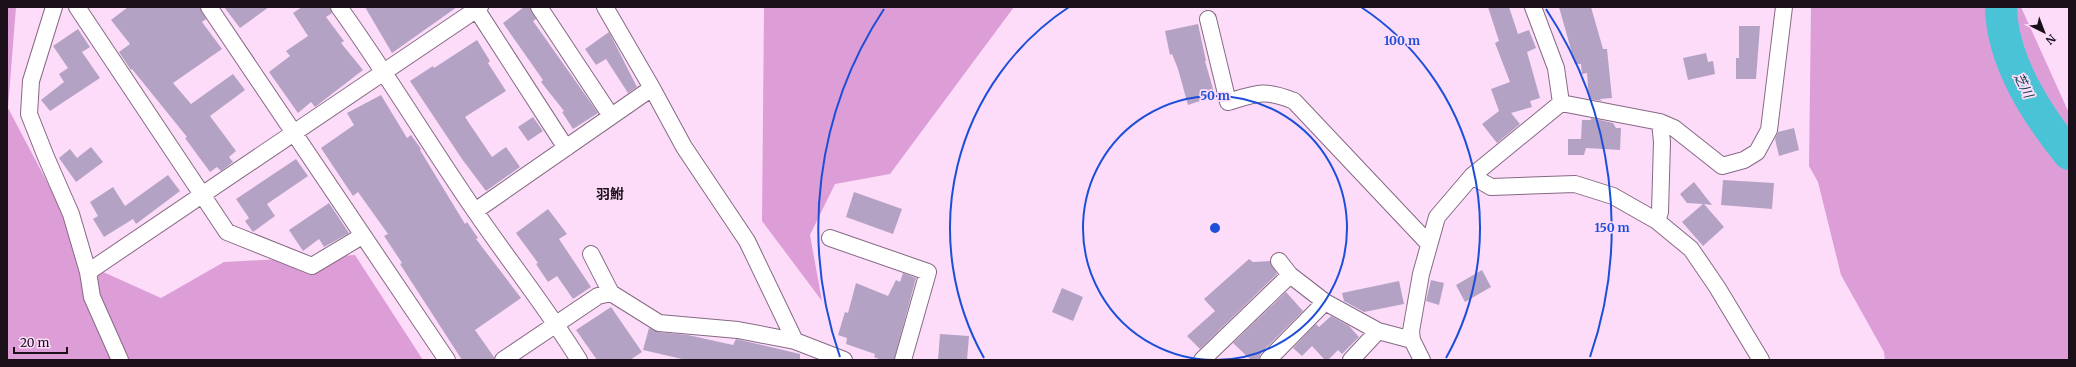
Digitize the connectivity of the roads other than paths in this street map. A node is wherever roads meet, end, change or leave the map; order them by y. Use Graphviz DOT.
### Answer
graph roads {
  1 [pos="54,7"];
  2 [pos="77,7"];
  3 [pos="209,7"];
  4 [pos="339,7"];
  5 [pos="539,7"];
  6 [pos="605,7"];
  7 [pos="1533,7"];
  8 [pos="1784,7"];
  9 [pos="477,8"];
  10 [pos="1208,19"];
  11 [pos="384,70"];
  12 [pos="652,88"];
  13 [pos="1561,103"];
  14 [pos="611,116"];
  15 [pos="1660,122"];
  16 [pos="294,131"];
  17 [pos="566,148"];
  18 [pos="1472,176"];
  19 [pos="202,195"];
  20 [pos="475,212"];
  21 [pos="1657,221"];
  22 [pos="362,236"];
  23 [pos="830,238"];
  24 [pos="1429,244"];
  25 [pos="591,254"];
  26 [pos="1279,262"];
  27 [pos="88,272"];
  28 [pos="1290,275"];
  29 [pos="611,293"];
  30 [pos="1325,302"];
  31 [pos="557,325"];
  32 [pos="1378,331"];
  33 [pos="1412,340"];
  34 [pos="795,341"];
  35 [pos="120,360"];
  36 [pos="447,360"];
  37 [pos="503,360"];
  38 [pos="579,360"];
  39 [pos="844,360"];
  40 [pos="903,360"];
  41 [pos="1202,360"];
  42 [pos="1268,360"];
  43 [pos="1351,360"];
  44 [pos="1422,360"];
  45 [pos="1761,360"];
  1 -- 27 [label="street"];
  2 -- 19 [label="street"];
  3 -- 16 [label="street"];
  4 -- 11 [label="street"];
  5 -- 14 [label="street"];
  6 -- 12 [label="street"];
  7 -- 13 [label="street"];
  8 -- 15 [label="street"];
  9 -- 11 [label="street"];
  9 -- 17 [label="street"];
  10 -- 24 [label="street"];
  11 -- 16 [label="street"];
  11 -- 20 [label="street"];
  12 -- 14 [label="street"];
  12 -- 34 [label="street"];
  13 -- 15 [label="street"];
  13 -- 18 [label="street"];
  14 -- 17 [label="street"];
  15 -- 21 [label="street"];
  16 -- 19 [label="street"];
  16 -- 22 [label="street"];
  17 -- 20 [label="street"];
  18 -- 21 [label="street"];
  18 -- 24 [label="street"];
  19 -- 22 [label="street"];
  19 -- 27 [label="street"];
  20 -- 31 [label="street"];
  21 -- 45 [label="street"];
  22 -- 36 [label="street"];
  23 -- 40 [label="street"];
  24 -- 33 [label="street"];
  25 -- 29 [label="street"];
  26 -- 28 [label="street"];
  27 -- 35 [label="street"];
  28 -- 30 [label="street"];
  28 -- 41 [label="street"];
  29 -- 31 [label="street"];
  29 -- 34 [label="street"];
  30 -- 32 [label="street"];
  30 -- 42 [label="street"];
  31 -- 37 [label="street"];
  31 -- 38 [label="street"];
  32 -- 33 [label="street"];
  32 -- 43 [label="street"];
  33 -- 44 [label="street"];
  34 -- 39 [label="street"];
}
